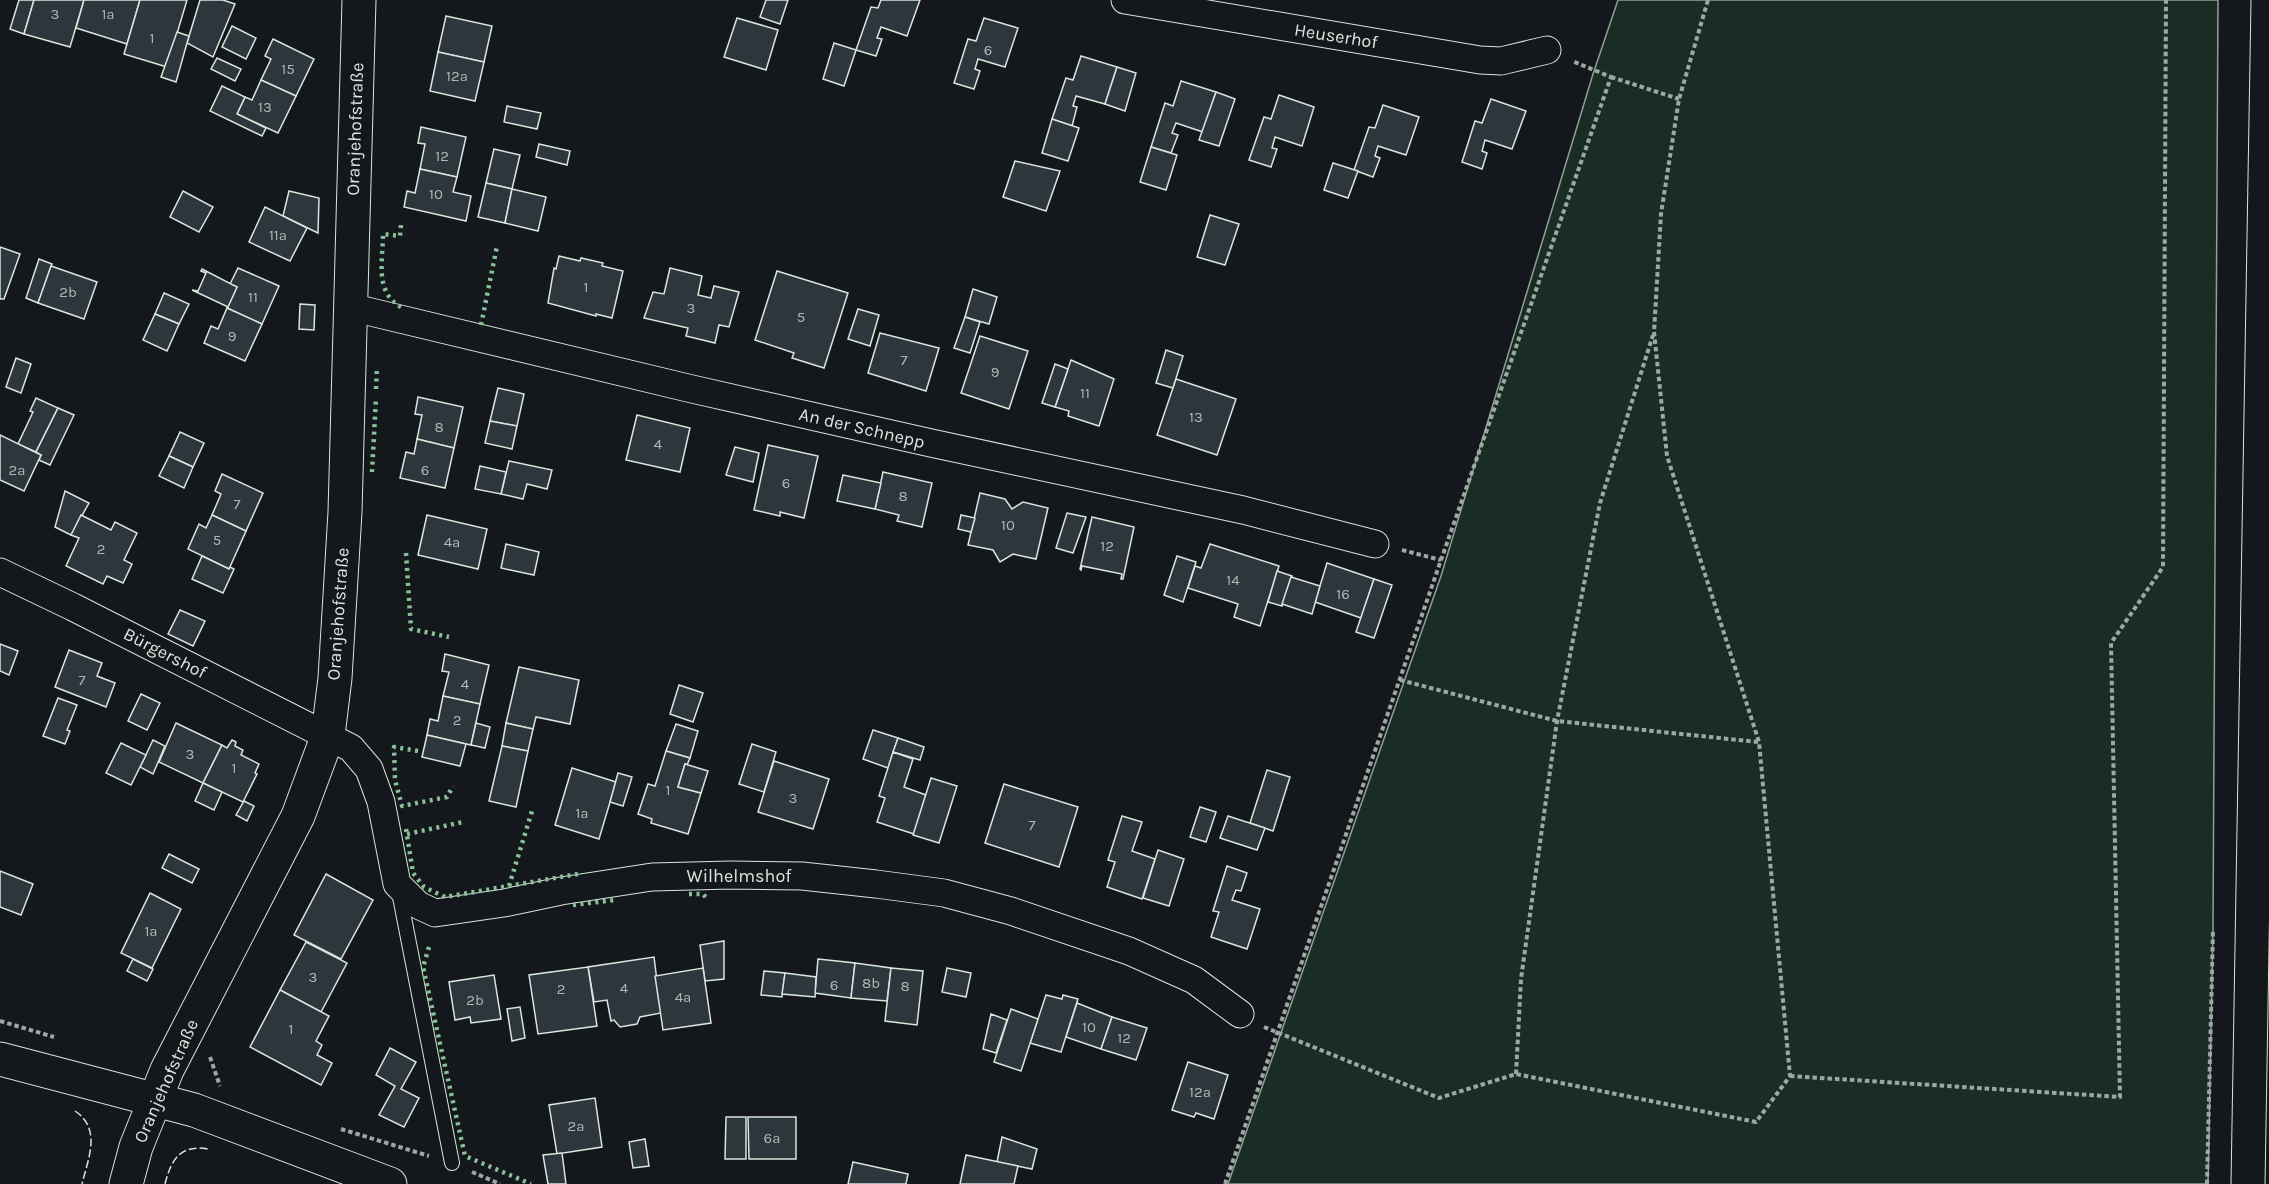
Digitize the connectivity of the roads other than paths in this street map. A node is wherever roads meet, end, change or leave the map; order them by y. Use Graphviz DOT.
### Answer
graph roads {
  1 [pos="359,0"];
  2 [pos="2268,0"];
  3 [pos="1135,1"];
  4 [pos="1547,50"];
  5 [pos="350,307"];
  6 [pos="1375,544"];
  7 [pos="0,572"];
  8 [pos="328,735"];
  9 [pos="398,884"];
  10 [pos="1240,1014"];
  11 [pos="0,1059"];
  12 [pos="155,1100"];
  13 [pos="452,1163"];
  14 [pos="126,1184"];
  15 [pos="390,1184"];
  16 [pos="2248,1184"];
  1 -- 5 [label="main road, Oranjehofstraße"];
  2 -- 16 [label="main road"];
  3 -- 4 [label="street, Heuserhof"];
  5 -- 6 [label="street, An der Schnepp"];
  5 -- 8 [label="main road, Oranjehofstraße"];
  7 -- 8 [label="street, Bürgershof"];
  8 -- 9 [label="street"];
  8 -- 12 [label="main road, Oranjehofstraße"];
  9 -- 10 [label="street, Wilhelmshof"];
  9 -- 13 [label="lane"];
  11 -- 12 [label="main road"];
  12 -- 14 [label="main road, Oranjehofstraße"];
  12 -- 15 [label="main road"];
}
